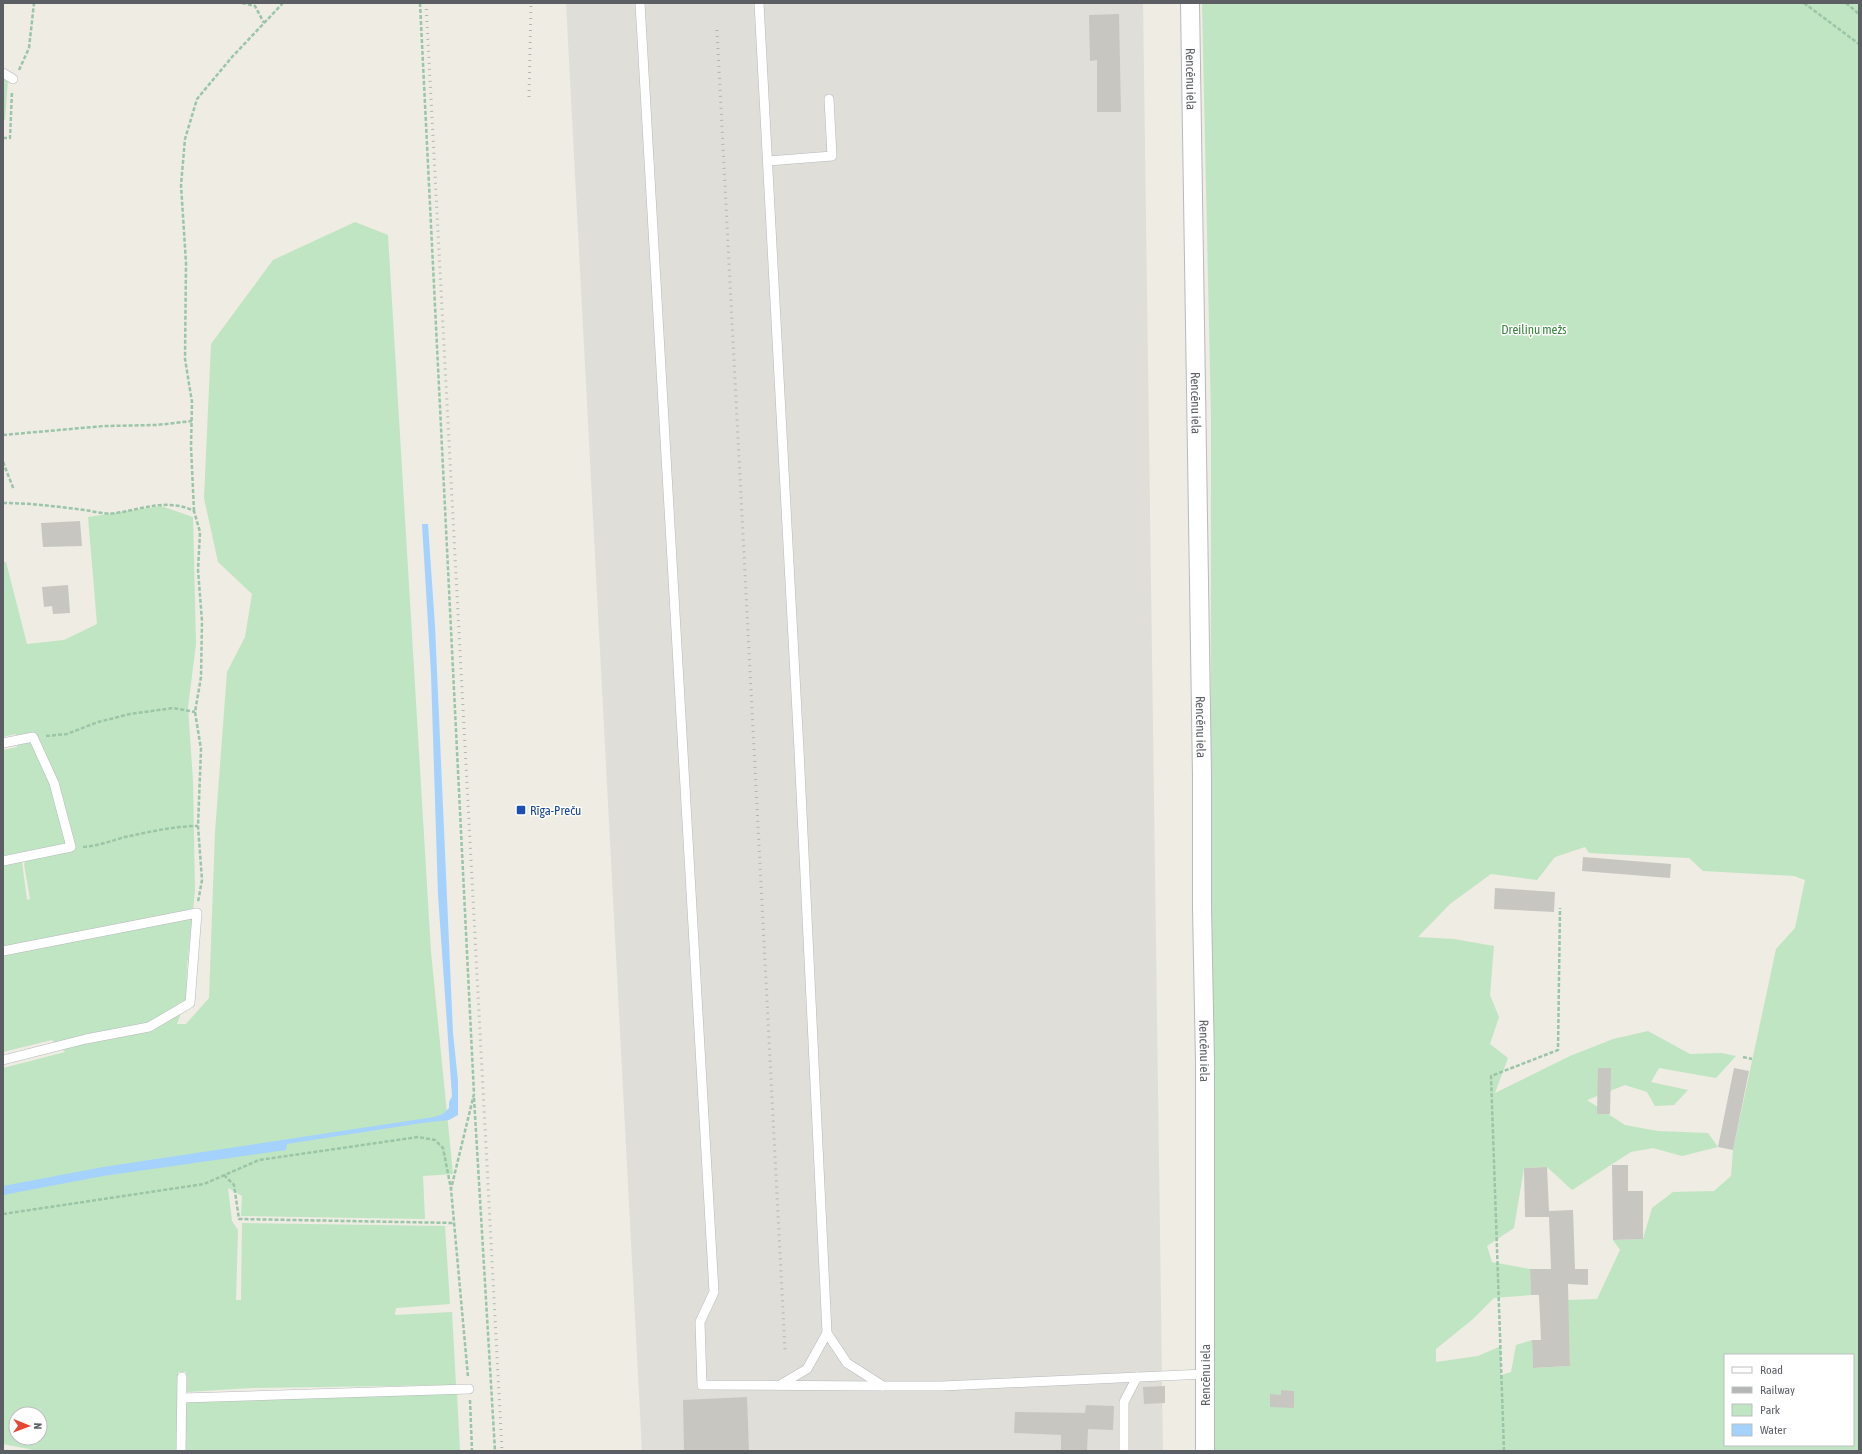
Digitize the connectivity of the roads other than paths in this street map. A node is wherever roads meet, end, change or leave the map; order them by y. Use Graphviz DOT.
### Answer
graph roads {
  1 [pos="640,3"];
  2 [pos="759,3"];
  3 [pos="1190,3"];
  4 [pos="3,73"];
  5 [pos="13,79"];
  6 [pos="829,100"];
  7 [pos="768,161"];
  8 [pos="3,743"];
  9 [pos="3,861"];
  10 [pos="3,951"];
  11 [pos="3,1060"];
  12 [pos="827,1333"];
  13 [pos="1205,1374"];
  14 [pos="182,1377"];
  15 [pos="1137,1377"];
  16 [pos="779,1385"];
  17 [pos="883,1386"];
  18 [pos="469,1389"];
  19 [pos="183,1398"];
  20 [pos="181,1451"];
  21 [pos="1124,1451"];
  22 [pos="1205,1451"];
  1 -- 16 [label="lane"];
  2 -- 7 [label="lane"];
  3 -- 13 [label="street, Rencēnu iela"];
  4 -- 5 [label="lane"];
  6 -- 7 [label="lane"];
  7 -- 12 [label="lane"];
  8 -- 9 [label="lane"];
  10 -- 11 [label="lane"];
  12 -- 16 [label="lane"];
  12 -- 17 [label="lane"];
  13 -- 15 [label="lane"];
  13 -- 22 [label="street, Rencēnu iela"];
  14 -- 19 [label="lane"];
  15 -- 17 [label="lane"];
  15 -- 21 [label="lane"];
  16 -- 17 [label="lane"];
  18 -- 19 [label="lane"];
  19 -- 20 [label="lane"];
}
